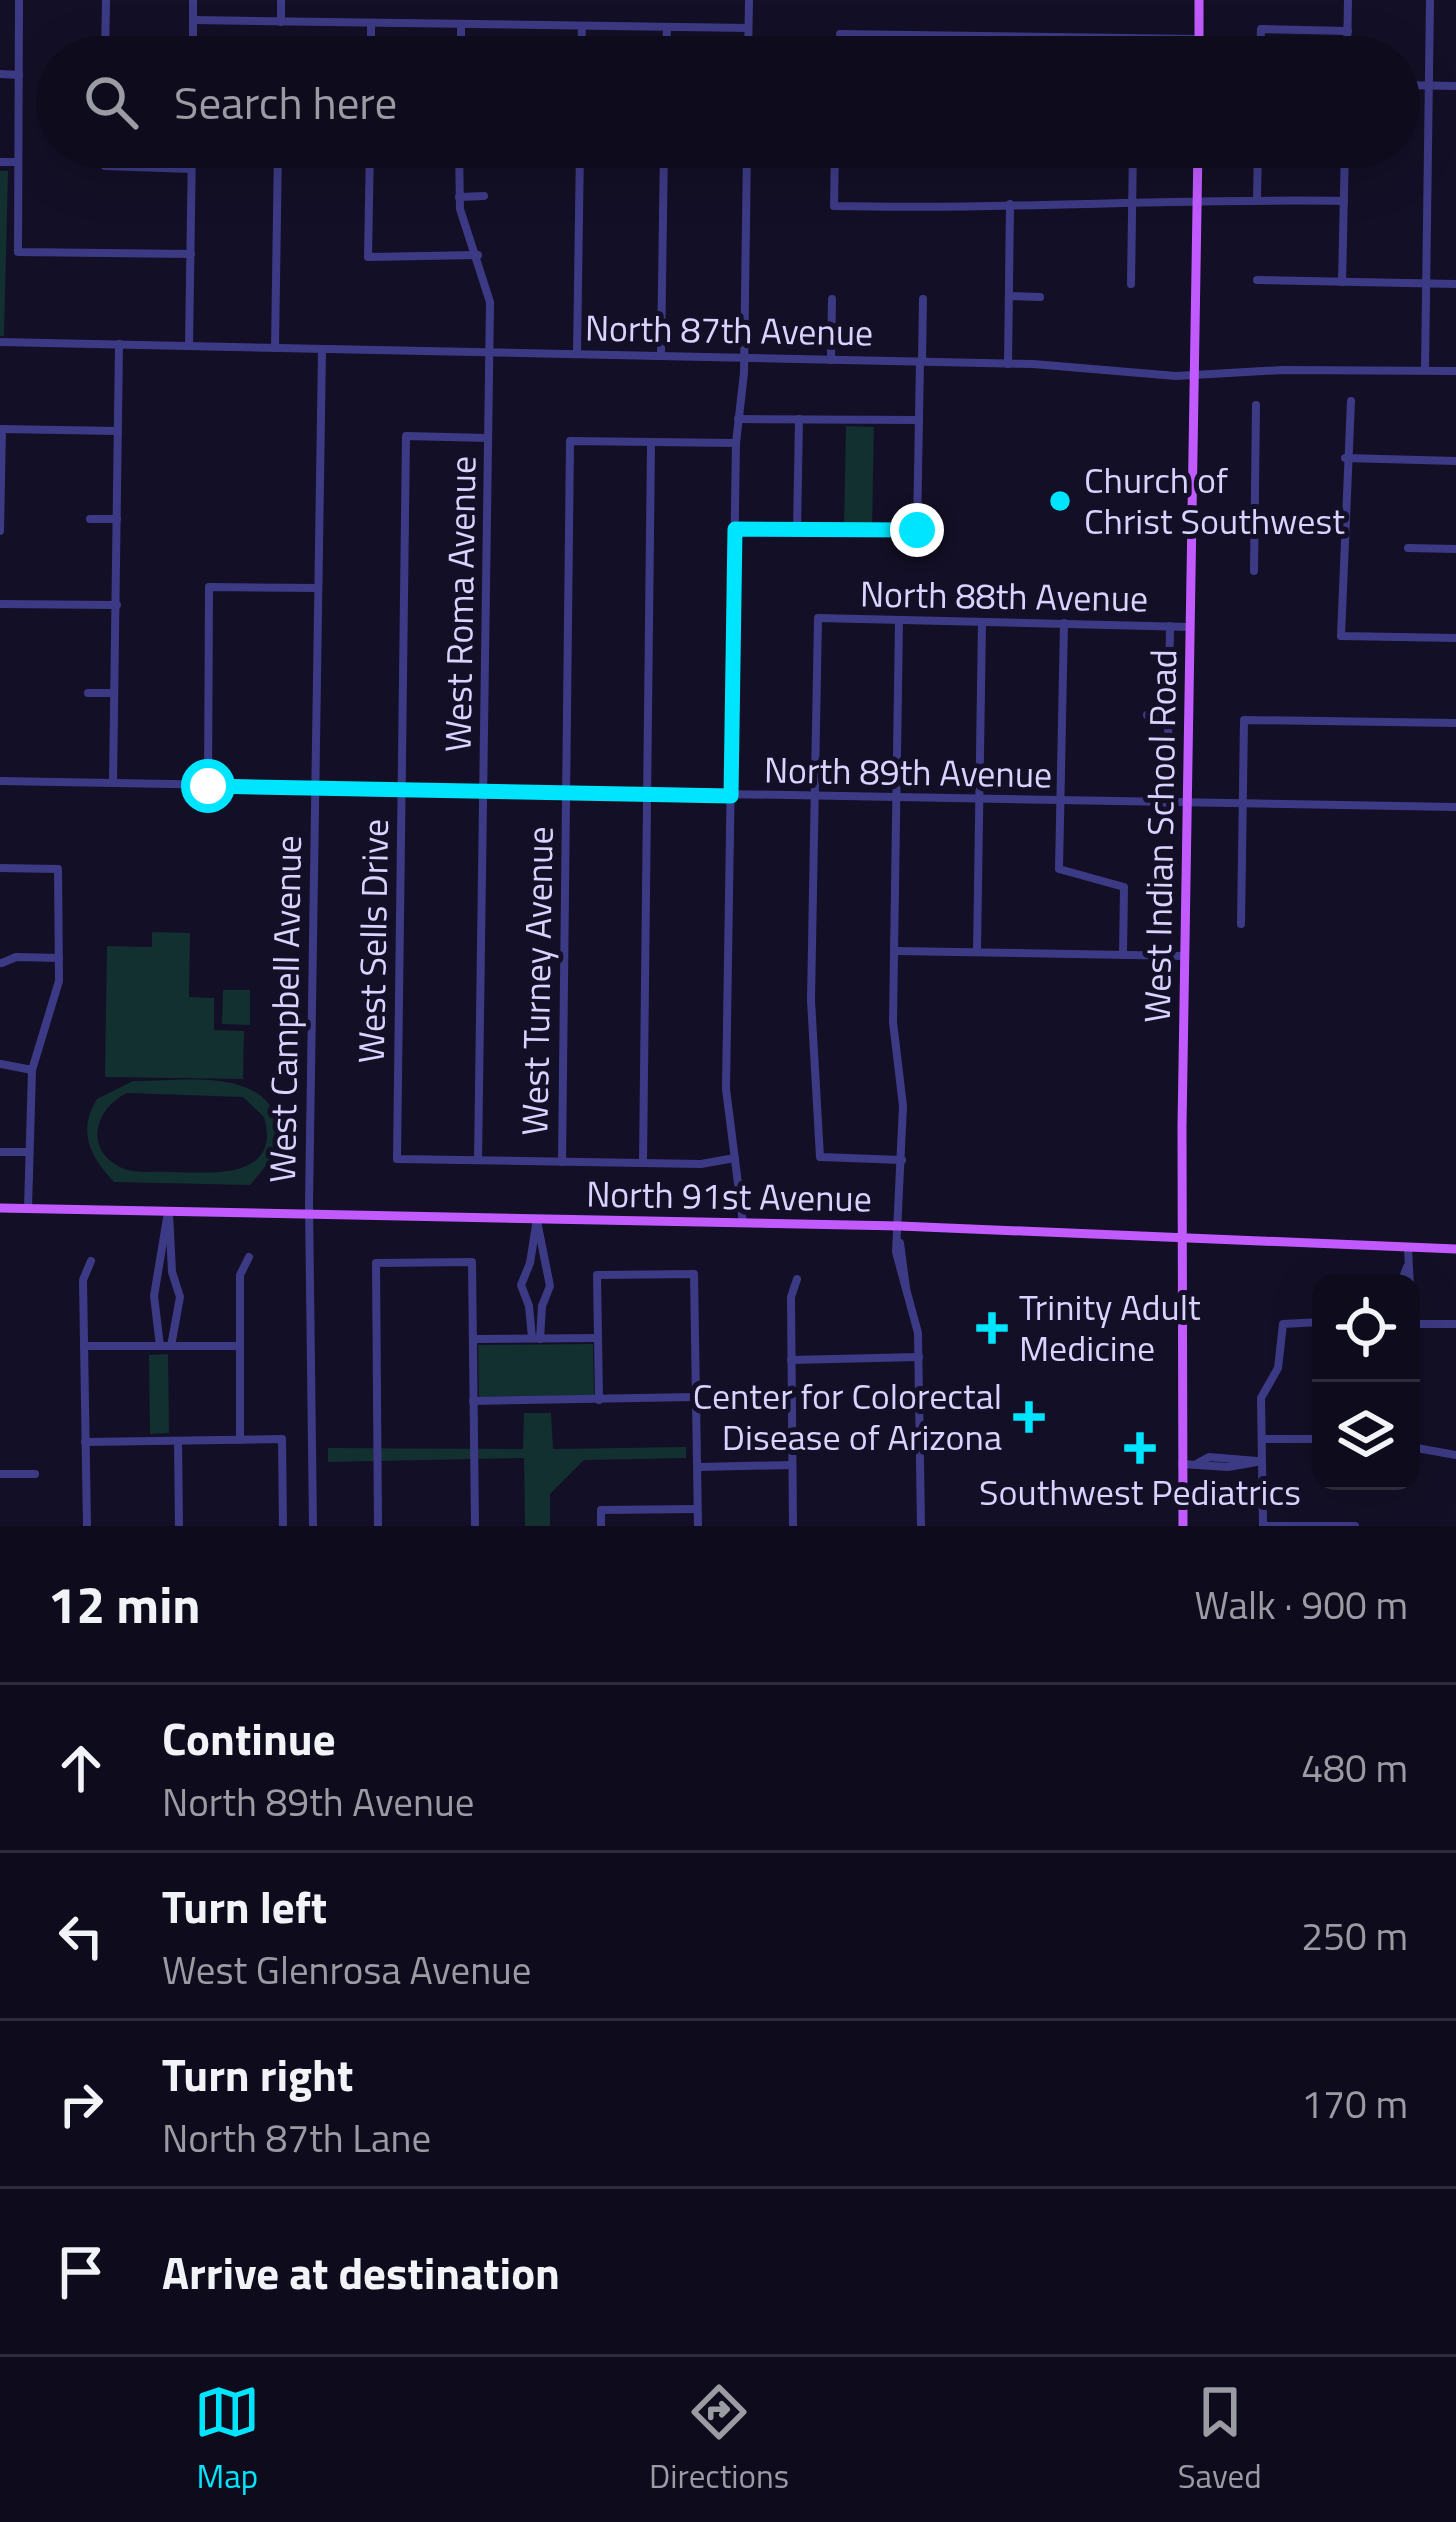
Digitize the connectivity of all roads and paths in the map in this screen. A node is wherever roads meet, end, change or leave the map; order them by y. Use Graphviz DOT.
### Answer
graph roads {
  1 [pos="19,0"];
  2 [pos="106,0"];
  3 [pos="193,0"];
  4 [pos="281,0"];
  5 [pos="749,0"];
  6 [pos="1199,0"];
  7 [pos="1348,0"];
  8 [pos="1430,0"];
  9 [pos="193,20"];
  10 [pos="281,23"];
  11 [pos="371,26"];
  12 [pos="581,26"];
  13 [pos="461,28"];
  14 [pos="667,28"];
  15 [pos="748,28"];
  16 [pos="1348,32"];
  17 [pos="840,34"];
  18 [pos="105,36"];
  19 [pos="193,36"];
  20 [pos="371,36"];
  21 [pos="461,36"];
  22 [pos="581,36"];
  23 [pos="667,36"];
  24 [pos="748,36"];
  25 [pos="893,36"];
  26 [pos="1199,36"];
  27 [pos="1261,36"];
  28 [pos="1348,36"];
  29 [pos="0,74"];
  30 [pos="19,75"];
  31 [pos="1420,86"];
  32 [pos="1429,86"];
  33 [pos="1456,86"];
  34 [pos="0,162"];
  35 [pos="18,162"];
  36 [pos="162,168"];
  37 [pos="278,168"];
  38 [pos="370,168"];
  39 [pos="459,168"];
  40 [pos="580,168"];
  41 [pos="664,168"];
  42 [pos="747,168"];
  43 [pos="835,168"];
  44 [pos="1133,168"];
  45 [pos="1198,168"];
  46 [pos="1258,168"];
  47 [pos="1345,168"];
  48 [pos="191,169"];
  49 [pos="484,196"];
  50 [pos="458,197"];
  51 [pos="1197,198"];
  52 [pos="1257,200"];
  53 [pos="1344,201"];
  54 [pos="1132,203"];
  55 [pos="1010,205"];
  56 [pos="191,254"];
  57 [pos="478,255"];
  58 [pos="1257,280"];
  59 [pos="1342,282"];
  60 [pos="1426,283"];
  61 [pos="1131,284"];
  62 [pos="1456,284"];
  63 [pos="1009,296"];
  64 [pos="1040,297"];
  65 [pos="832,299"];
  66 [pos="923,299"];
  67 [pos="0,342"];
  68 [pos="119,344"];
  69 [pos="189,346"];
  70 [pos="275,348"];
  71 [pos="322,349"];
  72 [pos="490,353"];
  73 [pos="577,353"];
  74 [pos="661,354"];
  75 [pos="744,357"];
  76 [pos="831,360"];
  77 [pos="921,362"];
  78 [pos="1008,364"];
  79 [pos="1425,371"];
  80 [pos="1456,371"];
  81 [pos="1194,376"];
  82 [pos="1351,400"];
  83 [pos="1256,405"];
  84 [pos="738,419"];
  85 [pos="800,419"];
  86 [pos="919,420"];
  87 [pos="1,428"];
  88 [pos="118,431"];
  89 [pos="488,438"];
  90 [pos="651,443"];
  91 [pos="736,443"];
  92 [pos="1345,458"];
  93 [pos="1456,461"];
  94 [pos="90,519"];
  95 [pos="117,519"];
  96 [pos="1192,521"];
  97 [pos="1255,522"];
  98 [pos="1344,524"];
  99 [pos="735,529"];
  100 [pos="0,531"];
  101 [pos="797,531"];
  102 [pos="1408,548"];
  103 [pos="1456,549"];
  104 [pos="1254,571"];
  105 [pos="318,588"];
  106 [pos="0,604"];
  107 [pos="116,605"];
  108 [pos="899,620"];
  109 [pos="982,622"];
  110 [pos="1064,623"];
  111 [pos="1170,626"];
  112 [pos="1190,627"];
  113 [pos="1456,638"];
  114 [pos="88,693"];
  115 [pos="115,693"];
  116 [pos="1147,715"];
  117 [pos="1168,715"];
  118 [pos="1456,723"];
  119 [pos="0,781"];
  120 [pos="113,782"];
  121 [pos="208,786"];
  122 [pos="315,786"];
  123 [pos="402,788"];
  124 [pos="485,790"];
  125 [pos="566,791"];
  126 [pos="646,793"];
  127 [pos="731,796"];
  128 [pos="813,799"];
  129 [pos="897,800"];
  130 [pos="979,801"];
  131 [pos="1062,802"];
  132 [pos="1243,803"];
  133 [pos="1167,804"];
  134 [pos="1188,804"];
  135 [pos="1456,807"];
  136 [pos="0,868"];
  137 [pos="1241,924"];
  138 [pos="895,951"];
  139 [pos="977,952"];
  140 [pos="1123,955"];
  141 [pos="1185,956"];
  142 [pos="59,958"];
  143 [pos="2,963"];
  144 [pos="1,1064"];
  145 [pos="32,1070"];
  146 [pos="0,1152"];
  147 [pos="29,1152"];
  148 [pos="735,1158"];
  149 [pos="902,1160"];
  150 [pos="478,1161"];
  151 [pos="562,1162"];
  152 [pos="643,1163"];
  153 [pos="0,1208"];
  154 [pos="28,1208"];
  155 [pos="168,1212"];
  156 [pos="309,1215"];
  157 [pos="537,1219"];
  158 [pos="743,1223"];
  159 [pos="900,1226"];
  160 [pos="1181,1239"];
  161 [pos="1408,1248"];
  162 [pos="1456,1249"];
  163 [pos="248,1257"];
  164 [pos="91,1262"];
  165 [pos="1408,1267"];
  166 [pos="1405,1274"];
  167 [pos="1409,1274"];
  168 [pos="797,1279"];
  169 [pos="545,1299"];
  170 [pos="527,1301"];
  171 [pos="160,1315"];
  172 [pos="173,1315"];
  173 [pos="1312,1322"];
  174 [pos="1420,1324"];
  175 [pos="1456,1324"];
  176 [pos="598,1338"];
  177 [pos="473,1339"];
  178 [pos="536,1339"];
  179 [pos="84,1346"];
  180 [pos="166,1346"];
  181 [pos="240,1346"];
  182 [pos="919,1357"];
  183 [pos="791,1360"];
  184 [pos="696,1397"];
  185 [pos="599,1400"];
  186 [pos="473,1401"];
  187 [pos="1312,1438"];
  188 [pos="1262,1439"];
  189 [pos="240,1440"];
  190 [pos="178,1441"];
  191 [pos="86,1442"];
  192 [pos="1420,1449"];
  193 [pos="1456,1455"];
  194 [pos="1260,1461"];
  195 [pos="1182,1464"];
  196 [pos="792,1465"];
  197 [pos="697,1467"];
  198 [pos="0,1474"];
  199 [pos="34,1474"];
  200 [pos="698,1509"];
  201 [pos="87,1526"];
  202 [pos="178,1526"];
  203 [pos="283,1526"];
  204 [pos="313,1526"];
  205 [pos="378,1526"];
  206 [pos="476,1526"];
  207 [pos="601,1526"];
  208 [pos="698,1526"];
  209 [pos="793,1526"];
  210 [pos="921,1526"];
  211 [pos="1183,1526"];
  212 [pos="1264,1526"];
  213 [pos="1355,1526"];
  1 -- 30 [label="street"];
  2 -- 18 [label="street"];
  3 -- 9 [label="street"];
  4 -- 10 [label="street"];
  5 -- 15 [label="street"];
  6 -- 26 [label="main road"];
  7 -- 16 [label="street"];
  8 -- 32 [label="street"];
  9 -- 10 [label="street"];
  9 -- 19 [label="street"];
  10 -- 11 [label="street"];
  11 -- 13 [label="street"];
  11 -- 20 [label="street"];
  12 -- 13 [label="street"];
  12 -- 14 [label="street"];
  12 -- 22 [label="street"];
  13 -- 21 [label="street"];
  14 -- 15 [label="street"];
  14 -- 23 [label="street"];
  15 -- 24 [label="street"];
  16 -- 27 [label="street"];
  16 -- 28 [label="street"];
  17 -- 25 [label="street"];
  29 -- 30 [label="street"];
  30 -- 35 [label="street"];
  31 -- 32 [label="street"];
  32 -- 33 [label="street"];
  32 -- 60 [label="street"];
  34 -- 35 [label="street"];
  35 -- 56 [label="street"];
  36 -- 48 [label="street"];
  37 -- 70 [label="street"];
  38 -- 57 [label="street"];
  39 -- 50 [label="street, West Roma Avenue"];
  40 -- 73 [label="street"];
  41 -- 74 [label="street"];
  42 -- 75 [label="street"];
  43 -- 55 [label="street"];
  44 -- 54 [label="street"];
  45 -- 51 [label="main road, West Indian School Road"];
  46 -- 52 [label="street"];
  47 -- 53 [label="street"];
  48 -- 56 [label="street"];
  49 -- 50 [label="street"];
  50 -- 57 [label="street, West Roma Avenue"];
  51 -- 52 [label="street"];
  51 -- 54 [label="street"];
  51 -- 81 [label="main road, West Indian School Road"];
  52 -- 53 [label="street"];
  53 -- 59 [label="street"];
  54 -- 55 [label="street"];
  54 -- 61 [label="street"];
  55 -- 63 [label="street"];
  56 -- 69 [label="street"];
  57 -- 72 [label="street, West Roma Avenue"];
  58 -- 59 [label="street"];
  59 -- 60 [label="street"];
  60 -- 62 [label="street"];
  60 -- 79 [label="street"];
  63 -- 64 [label="street"];
  63 -- 78 [label="street"];
  65 -- 76 [label="street"];
  66 -- 77 [label="street"];
  67 -- 68 [label="street, North 87th Avenue"];
  68 -- 69 [label="street, North 87th Avenue"];
  68 -- 88 [label="street"];
  69 -- 70 [label="street, North 87th Avenue"];
  70 -- 71 [label="street, North 87th Avenue"];
  71 -- 72 [label="street, North 87th Avenue"];
  71 -- 105 [label="street, West Campbell Avenue"];
  72 -- 73 [label="street, North 87th Avenue"];
  72 -- 89 [label="street, West Roma Avenue"];
  73 -- 74 [label="street, North 87th Avenue"];
  74 -- 75 [label="street, North 87th Avenue"];
  75 -- 76 [label="street, North 87th Avenue"];
  75 -- 84 [label="street"];
  76 -- 77 [label="street, North 87th Avenue"];
  77 -- 78 [label="street, North 87th Avenue"];
  77 -- 86 [label="street"];
  78 -- 81 [label="street, North 87th Avenue"];
  79 -- 80 [label="street, North 87th Avenue"];
  79 -- 81 [label="street, North 87th Avenue"];
  81 -- 96 [label="main road, West Indian School Road"];
  82 -- 92 [label="street"];
  83 -- 97 [label="street"];
  84 -- 85 [label="street"];
  84 -- 91 [label="street"];
  85 -- 86 [label="street"];
  85 -- 101 [label="street"];
  86 -- 101 [label="street"];
  87 -- 88 [label="street"];
  87 -- 100 [label="street"];
  88 -- 95 [label="street"];
  89 -- 123 [label="street, West Sells Drive"];
  89 -- 124 [label="street, West Roma Avenue"];
  90 -- 91 [label="street"];
  90 -- 125 [label="street, West Turney Avenue"];
  90 -- 126 [label="street"];
  91 -- 99 [label="street"];
  92 -- 93 [label="street"];
  92 -- 98 [label="street"];
  94 -- 95 [label="street"];
  95 -- 107 [label="street"];
  96 -- 97 [label="street"];
  96 -- 112 [label="main road, West Indian School Road"];
  97 -- 98 [label="street"];
  97 -- 104 [label="street"];
  98 -- 113 [label="street"];
  99 -- 101 [label="street"];
  99 -- 127 [label="street"];
  102 -- 103 [label="street"];
  105 -- 121 [label="street"];
  105 -- 122 [label="street, West Campbell Avenue"];
  106 -- 107 [label="street"];
  107 -- 115 [label="street"];
  108 -- 109 [label="street, North 88th Avenue"];
  108 -- 128 [label="street, North 88th Avenue"];
  108 -- 129 [label="street"];
  109 -- 110 [label="street, North 88th Avenue"];
  109 -- 130 [label="street"];
  110 -- 111 [label="street, North 88th Avenue"];
  110 -- 131 [label="street"];
  111 -- 112 [label="street, North 88th Avenue"];
  111 -- 117 [label="street, West Indian School Road"];
  112 -- 134 [label="main road, West Indian School Road"];
  114 -- 115 [label="street"];
  115 -- 120 [label="street"];
  116 -- 117 [label="street, West Indian School Road"];
  117 -- 133 [label="street, West Indian School Road"];
  118 -- 132 [label="street"];
  119 -- 120 [label="street, North 89th Avenue"];
  120 -- 121 [label="street, North 89th Avenue"];
  121 -- 122 [label="street, North 89th Avenue"];
  122 -- 123 [label="street, North 89th Avenue"];
  122 -- 156 [label="street, West Campbell Avenue"];
  123 -- 124 [label="street, North 89th Avenue"];
  123 -- 150 [label="street, West Sells Drive"];
  124 -- 125 [label="street, North 89th Avenue"];
  124 -- 150 [label="street, West Roma Avenue"];
  125 -- 126 [label="street, North 89th Avenue"];
  125 -- 151 [label="street, West Turney Avenue"];
  126 -- 127 [label="street, North 89th Avenue"];
  126 -- 152 [label="street"];
  127 -- 128 [label="street, North 89th Avenue"];
  127 -- 148 [label="street"];
  128 -- 129 [label="street, North 89th Avenue"];
  128 -- 149 [label="street"];
  129 -- 130 [label="street, North 89th Avenue"];
  129 -- 138 [label="street"];
  130 -- 131 [label="street, North 89th Avenue"];
  130 -- 139 [label="street"];
  131 -- 133 [label="street, North 89th Avenue"];
  131 -- 140 [label="street"];
  132 -- 134 [label="street, North 89th Avenue"];
  132 -- 135 [label="street, North 89th Avenue"];
  132 -- 137 [label="street"];
  133 -- 134 [label="street, North 89th Avenue"];
  134 -- 141 [label="main road, West Indian School Road"];
  136 -- 142 [label="street"];
  138 -- 139 [label="street"];
  138 -- 149 [label="street"];
  139 -- 140 [label="street"];
  140 -- 141 [label="street"];
  141 -- 160 [label="main road, West Indian School Road"];
  142 -- 143 [label="street"];
  142 -- 145 [label="street"];
  144 -- 145 [label="street"];
  145 -- 147 [label="street"];
  146 -- 147 [label="street"];
  147 -- 154 [label="street"];
  148 -- 152 [label="street"];
  148 -- 158 [label="street"];
  149 -- 159 [label="street"];
  150 -- 151 [label="street"];
  151 -- 152 [label="street"];
  153 -- 154 [label="main road, North 91st Avenue"];
  154 -- 155 [label="main road, North 91st Avenue"];
  155 -- 156 [label="main road, North 91st Avenue"];
  155 -- 171 [label="street"];
  155 -- 172 [label="street"];
  156 -- 157 [label="main road, North 91st Avenue"];
  156 -- 204 [label="street, West Campbell Avenue"];
  157 -- 158 [label="main road, North 91st Avenue"];
  157 -- 169 [label="street"];
  157 -- 170 [label="street"];
  158 -- 159 [label="main road, North 91st Avenue"];
  159 -- 160 [label="main road, North 91st Avenue"];
  159 -- 182 [label="street"];
  160 -- 161 [label="main road, North 91st Avenue"];
  160 -- 195 [label="main road, West Indian School Road"];
  161 -- 162 [label="main road, North 91st Avenue"];
  161 -- 165 [label="street"];
  163 -- 181 [label="street"];
  164 -- 179 [label="street"];
  165 -- 166 [label="street"];
  165 -- 167 [label="street"];
  168 -- 183 [label="street"];
  169 -- 170 [label="street"];
  169 -- 178 [label="street"];
  170 -- 178 [label="street"];
  171 -- 172 [label="street"];
  171 -- 180 [label="street"];
  172 -- 180 [label="street"];
  173 -- 188 [label="street"];
  174 -- 175 [label="street"];
  176 -- 178 [label="street"];
  176 -- 184 [label="street"];
  176 -- 185 [label="street"];
  177 -- 178 [label="street"];
  177 -- 186 [label="street"];
  177 -- 205 [label="street"];
  179 -- 180 [label="street"];
  179 -- 191 [label="street"];
  180 -- 181 [label="street"];
  181 -- 189 [label="street"];
  182 -- 183 [label="street"];
  182 -- 210 [label="street"];
  183 -- 196 [label="street"];
  184 -- 185 [label="street"];
  184 -- 197 [label="street"];
  185 -- 186 [label="street"];
  186 -- 206 [label="street"];
  187 -- 188 [label="street"];
  188 -- 194 [label="street"];
  189 -- 190 [label="street"];
  189 -- 203 [label="street"];
  190 -- 191 [label="street"];
  190 -- 202 [label="street"];
  191 -- 201 [label="street"];
  192 -- 193 [label="street"];
  194 -- 195 [label="street"];
  194 -- 212 [label="street"];
  195 -- 211 [label="main road, West Indian School Road"];
  196 -- 197 [label="street"];
  196 -- 209 [label="street"];
  197 -- 200 [label="street"];
  198 -- 199 [label="street"];
  200 -- 207 [label="street"];
  200 -- 208 [label="street"];
  212 -- 213 [label="street"];
}
